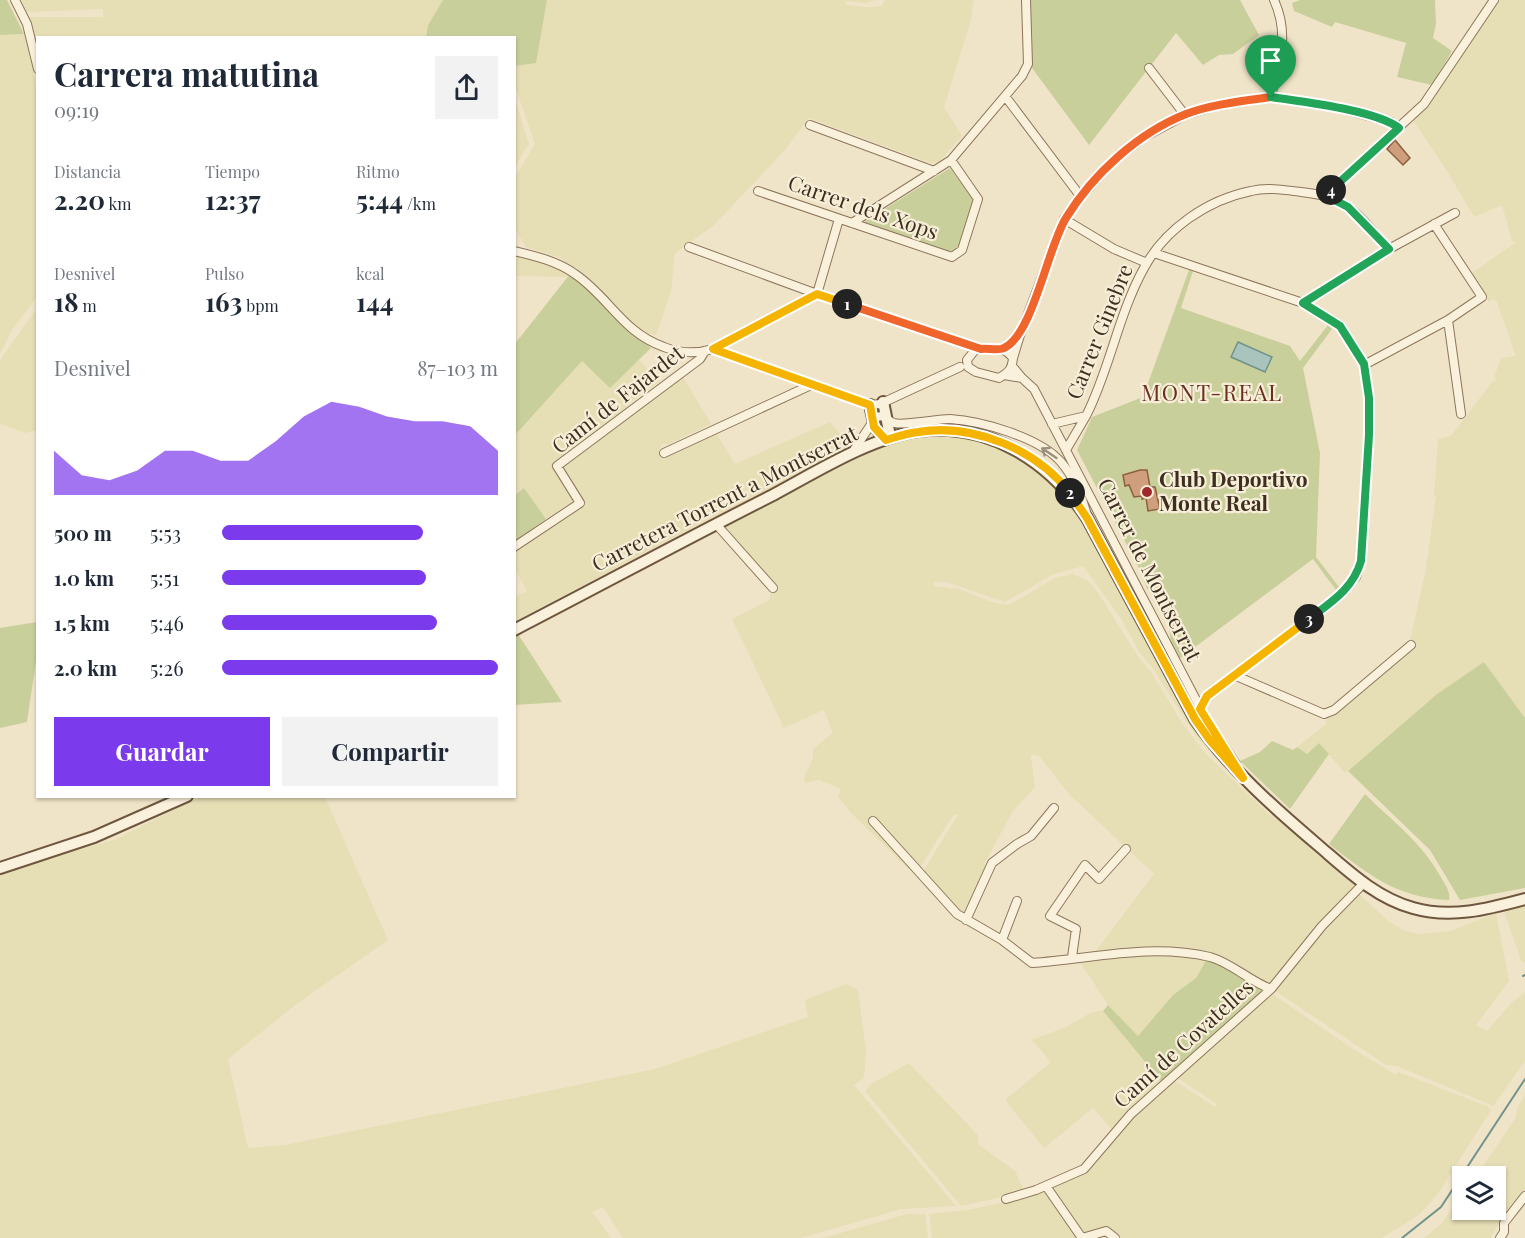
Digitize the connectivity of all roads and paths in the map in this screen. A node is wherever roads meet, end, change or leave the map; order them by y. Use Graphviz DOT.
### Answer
graph roads {
  1 [pos="15,0"];
  2 [pos="1026,0"];
  3 [pos="1275,0"];
  4 [pos="1494,0"];
  5 [pos="36,61"];
  6 [pos="1149,68"];
  7 [pos="1005,96"];
  8 [pos="1271,97"];
  9 [pos="1185,115"];
  10 [pos="810,125"];
  11 [pos="1402,125"];
  12 [pos="951,160"];
  13 [pos="934,171"];
  14 [pos="758,191"];
  15 [pos="1325,195"];
  16 [pos="1081,197"];
  17 [pos="1455,213"];
  18 [pos="838,219"];
  19 [pos="1064,219"];
  20 [pos="852,223"];
  21 [pos="1434,224"];
  22 [pos="689,247"];
  23 [pos="1389,249"];
  24 [pos="516,252"];
  25 [pos="1154,253"];
  26 [pos="1147,263"];
  27 [pos="817,294"];
  28 [pos="1303,303"];
  29 [pos="1448,320"];
  30 [pos="1020,335"];
  31 [pos="963,343"];
  32 [pos="981,349"];
  33 [pos="1003,349"];
  34 [pos="709,350"];
  35 [pos="967,362"];
  36 [pos="1013,362"];
  37 [pos="1364,364"];
  38 [pos="1004,375"];
  39 [pos="1022,378"];
  40 [pos="811,385"];
  41 [pos="878,404"];
  42 [pos="1461,414"];
  43 [pos="1086,416"];
  44 [pos="887,418"];
  45 [pos="873,422"];
  46 [pos="1052,424"];
  47 [pos="886,440"];
  48 [pos="1066,450"];
  49 [pos="664,453"];
  50 [pos="851,455"];
  51 [pos="1088,520"];
  52 [pos="716,524"];
  53 [pos="516,546"];
  54 [pos="773,588"];
  55 [pos="516,629"];
  56 [pos="1411,645"];
  57 [pos="1234,675"];
  58 [pos="1194,696"];
  59 [pos="1207,696"];
  60 [pos="1200,709"];
  61 [pos="1243,778"];
  62 [pos="182,798"];
  63 [pos="1054,808"];
  64 [pos="873,821"];
  65 [pos="1126,849"];
  66 [pos="0,868"];
  67 [pos="1364,883"];
  68 [pos="1525,899"];
  69 [pos="1017,901"];
  70 [pos="966,920"];
  71 [pos="1002,940"];
  72 [pos="1072,957"];
  73 [pos="1271,989"];
  74 [pos="1046,1186"];
  75 [pos="1525,1196"];
  76 [pos="1006,1199"];
  77 [pos="1114,1238"];
  78 [pos="1500,1238"];
  1 -- 5 [label="street"];
  2 -- 7 [label="street"];
  3 -- 8 [label="street"];
  4 -- 11 [label="street"];
  6 -- 9 [label="street"];
  7 -- 12 [label="street"];
  7 -- 16 [label="street"];
  8 -- 9 [label="street"];
  8 -- 11 [label="street"];
  9 -- 16 [label="street"];
  10 -- 13 [label="street"];
  11 -- 15 [label="street"];
  12 -- 13 [label="street"];
  12 -- 20 [label="street, Carrer dels Xops"];
  13 -- 20 [label="street"];
  14 -- 18 [label="street, Carrer dels Xops"];
  15 -- 23 [label="street, Carrer Ginebre"];
  15 -- 25 [label="street, Carrer Ginebre"];
  16 -- 19 [label="street"];
  17 -- 21 [label="street"];
  18 -- 20 [label="street, Carrer dels Xops"];
  18 -- 27 [label="street"];
  19 -- 26 [label="street"];
  19 -- 30 [label="street"];
  21 -- 23 [label="street"];
  21 -- 29 [label="street"];
  22 -- 27 [label="street"];
  23 -- 28 [label="street"];
  24 -- 34 [label="street, Camí de Fajardet"];
  25 -- 26 [label="street, Carrer Ginebre"];
  25 -- 28 [label="street"];
  26 -- 43 [label="street, Carrer Ginebre"];
  27 -- 31 [label="street"];
  27 -- 34 [label="street"];
  28 -- 37 [label="street"];
  29 -- 37 [label="street"];
  29 -- 42 [label="street"];
  30 -- 33 [label="street"];
  30 -- 36 [label="street"];
  31 -- 32 [label="street"];
  31 -- 35 [label="street"];
  32 -- 33 [label="street"];
  32 -- 35 [label="street"];
  33 -- 36 [label="street, Carrer de Montserrat"];
  34 -- 40 [label="street, Camí de Fajardet"];
  34 -- 53 [label="street, Camí de Fajardet"];
  35 -- 38 [label="street"];
  35 -- 41 [label="street"];
  36 -- 38 [label="street"];
  36 -- 39 [label="street, Carrer de Montserrat"];
  37 -- 57 [label="street"];
  38 -- 39 [label="street"];
  39 -- 46 [label="street, Carrer de Montserrat"];
  40 -- 41 [label="street, Camí de Fajardet"];
  40 -- 49 [label="street"];
  41 -- 44 [label="main road"];
  41 -- 45 [label="main road"];
  43 -- 46 [label="street, Carrer Ginebre"];
  43 -- 48 [label="street, Carrer Ginebre"];
  44 -- 45 [label="street, Carrer de Montserrat"];
  44 -- 47 [label="main road"];
  51 -- 44 [label="street, Carrer de Montserrat, one-way"];
  45 -- 47 [label="main road"];
  45 -- 50 [label="street"];
  46 -- 48 [label="street, Carrer de Montserrat"];
  47 -- 50 [label="main road, Carretera Torrent a Montserrat"];
  47 -- 51 [label="main road, Carretera Torrent a Montserrat"];
  48 -- 58 [label="street, Carrer de Montserrat"];
  50 -- 52 [label="main road, Carretera Torrent a Montserrat"];
  51 -- 61 [label="main road, Carretera Torrent a Montserrat"];
  52 -- 54 [label="street"];
  52 -- 55 [label="main road, Carretera Torrent a Montserrat"];
  56 -- 57 [label="street"];
  57 -- 59 [label="street"];
  58 -- 59 [label="street"];
  58 -- 60 [label="street, Carrer de Montserrat"];
  59 -- 60 [label="street"];
  60 -- 61 [label="street, Carrer de Montserrat"];
  61 -- 67 [label="main road, Carretera Torrent a Montserrat"];
  62 -- 66 [label="main road"];
  63 -- 70 [label="street"];
  64 -- 70 [label="street"];
  65 -- 72 [label="street"];
  67 -- 68 [label="main road, Carretera Torrent a Montserrat"];
  67 -- 73 [label="street, Camí de Covatelles"];
  69 -- 71 [label="street"];
  70 -- 71 [label="street"];
  71 -- 72 [label="street"];
  72 -- 73 [label="street"];
  73 -- 74 [label="street, Camí de Covatelles"];
  74 -- 76 [label="street, Camí de Covatelles"];
  74 -- 77 [label="street"];
  75 -- 78 [label="street"];
}
